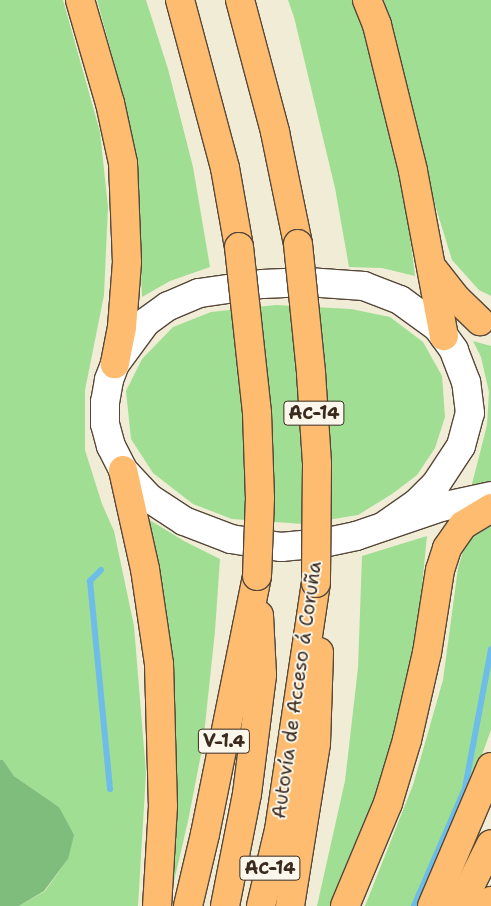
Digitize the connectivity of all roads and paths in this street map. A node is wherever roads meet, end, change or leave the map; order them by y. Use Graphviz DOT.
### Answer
graph roads {
  1 [pos="80,0"];
  2 [pos="180,0"];
  3 [pos="240,0"];
  4 [pos="367,0"];
  5 [pos="430,265"];
  6 [pos="400,300"];
  7 [pos="440,309"];
  8 [pos="485,323"];
  9 [pos="444,336"];
  10 [pos="115,364"];
  11 [pos="123,470"];
  12 [pos="491,496"];
  13 [pos="491,508"];
  14 [pos="384,526"];
  15 [pos="256,576"];
  16 [pos="316,584"];
  17 [pos="491,767"];
  18 [pos="491,844"];
  19 [pos="491,902"];
  20 [pos="157,906"];
  21 [pos="188,906"];
  22 [pos="225,906"];
  23 [pos="261,906"];
  24 [pos="290,906"];
  25 [pos="345,906"];
  26 [pos="432,906"];
  27 [pos="460,906"];
  28 [pos="488,906"];
  1 -- 10 [label="main road"];
  2 -- 15 [label="main road, Autovía de Acceso á Coruña / AC-14, bridge"];
  3 -- 16 [label="main road, Autovía de Acceso á Coruña / AC-14, bridge"];
  4 -- 5 [label="main road"];
  5 -- 7 [label="main road"];
  5 -- 8 [label="main road"];
  6 -- 7 [label="street"];
  6 -- 9 [label="street"];
  6 -- 10 [label="street"];
  7 -- 8 [label="street"];
  7 -- 9 [label="main road"];
  9 -- 14 [label="street"];
  10 -- 11 [label="street"];
  11 -- 14 [label="street"];
  11 -- 20 [label="main road"];
  12 -- 14 [label="street"];
  13 -- 25 [label="main road"];
  15 -- 21 [label="main road, V-1.4"];
  15 -- 22 [label="main road, Autovía de Acceso á Coruña / AC-14"];
  16 -- 23 [label="main road, Autovía de Acceso á Coruña / AC-14"];
  16 -- 24 [label="main road, Autovía de Acceso á Coruña / AC-14"];
  17 -- 26 [label="main road"];
  18 -- 27 [label="main road"];
  19 -- 28 [label="main road"];
}
